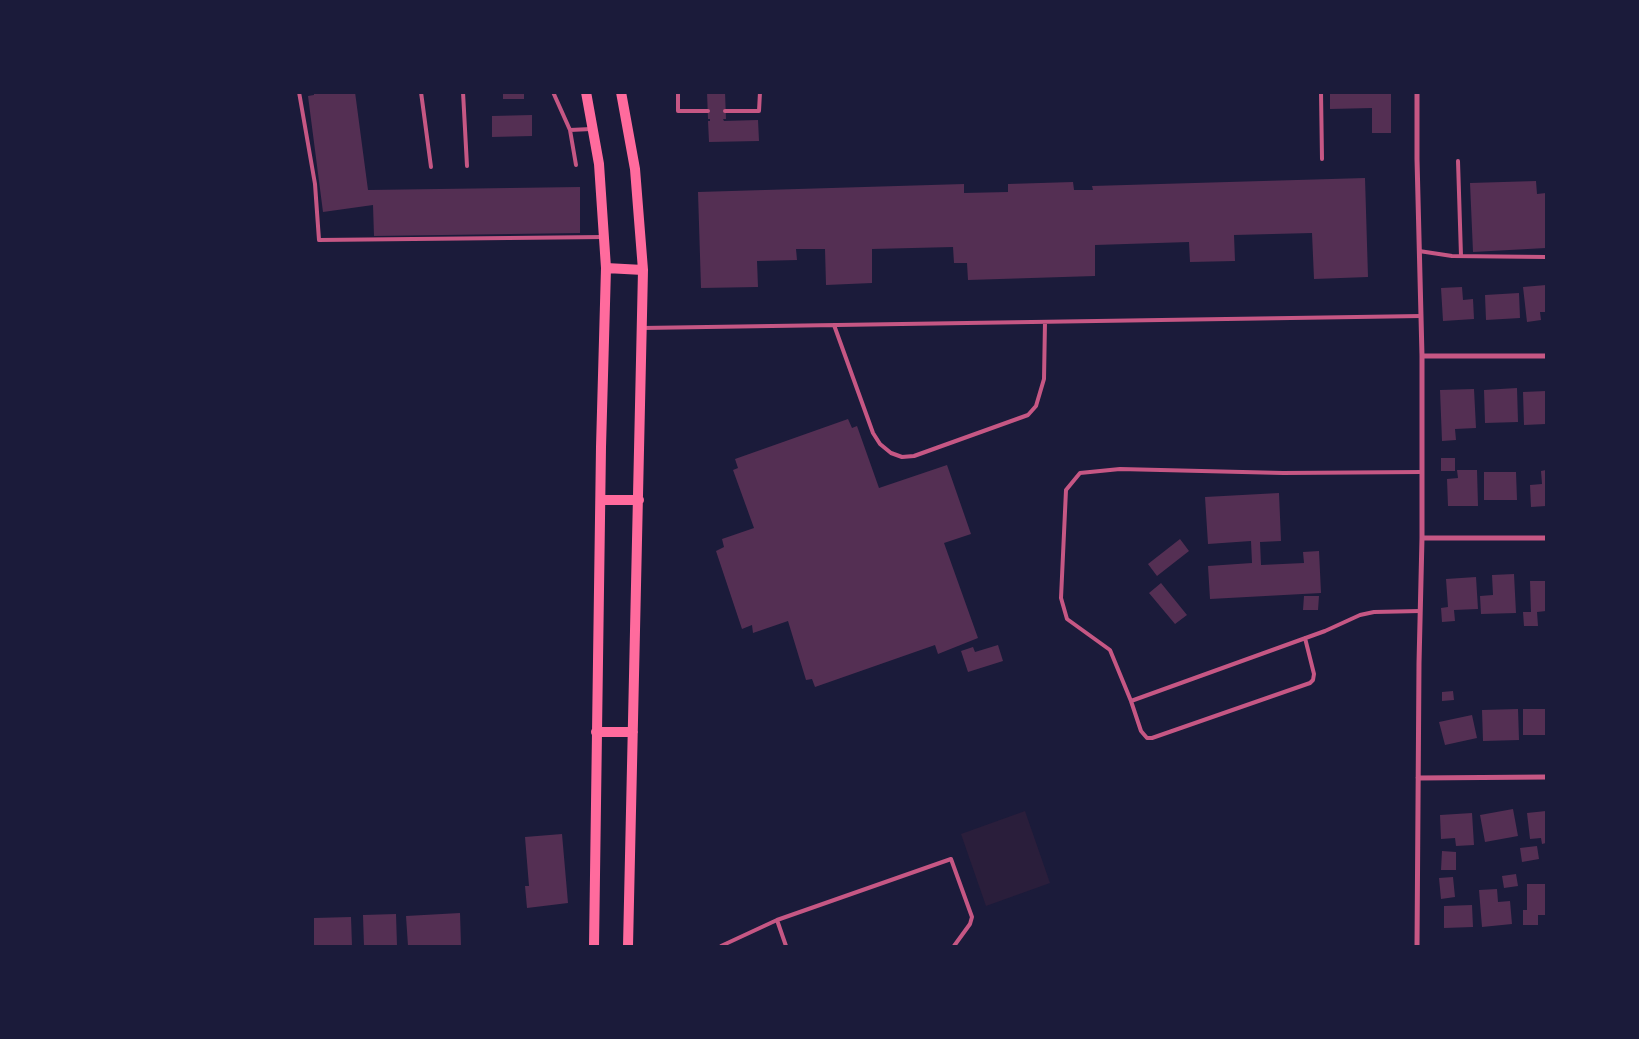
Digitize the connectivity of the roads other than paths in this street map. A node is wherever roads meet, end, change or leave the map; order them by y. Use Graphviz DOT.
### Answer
graph roads {
  1 [pos="299,92"];
  2 [pos="420,92"];
  3 [pos="463,92"];
  4 [pos="553,92"];
  5 [pos="586,92"];
  6 [pos="621,92"];
  7 [pos="678,92"];
  8 [pos="760,92"];
  9 [pos="1321,92"];
  10 [pos="1417,92"];
  11 [pos="708,110"];
  12 [pos="725,111"];
  13 [pos="592,129"];
  14 [pos="570,130"];
  15 [pos="1322,159"];
  16 [pos="1458,161"];
  17 [pos="576,165"];
  18 [pos="467,166"];
  19 [pos="431,167"];
  20 [pos="604,237"];
  21 [pos="1419,251"];
  22 [pos="1461,256"];
  23 [pos="1546,256"];
  24 [pos="606,268"];
  25 [pos="644,270"];
  26 [pos="1421,316"];
  27 [pos="1045,322"];
  28 [pos="834,325"];
  29 [pos="642,328"];
  30 [pos="1422,356"];
  31 [pos="1546,356"];
  32 [pos="1422,472"];
  33 [pos="601,500"];
  34 [pos="639,500"];
  35 [pos="1422,538"];
  36 [pos="1546,538"];
  37 [pos="1420,611"];
  38 [pos="1305,638"];
  39 [pos="1131,701"];
  40 [pos="596,732"];
  41 [pos="633,732"];
  42 [pos="1546,777"];
  43 [pos="1418,778"];
  44 [pos="777,920"];
  45 [pos="594,946"];
  46 [pos="628,946"];
  47 [pos="721,946"];
  48 [pos="786,946"];
  49 [pos="954,946"];
  50 [pos="1417,946"];
  1 -- 20 [label="lane"];
  2 -- 19 [label="lane"];
  3 -- 18 [label="lane"];
  4 -- 14 [label="lane"];
  5 -- 13 [label="main road"];
  6 -- 25 [label="main road"];
  7 -- 11 [label="lane"];
  8 -- 12 [label="lane"];
  9 -- 15 [label="lane"];
  10 -- 21 [label="street"];
  13 -- 14 [label="lane"];
  13 -- 20 [label="main road"];
  14 -- 17 [label="lane"];
  16 -- 22 [label="lane"];
  20 -- 24 [label="main road"];
  21 -- 22 [label="lane"];
  21 -- 26 [label="street"];
  22 -- 23 [label="lane"];
  24 -- 25 [label="main road"];
  24 -- 33 [label="main road"];
  25 -- 29 [label="main road"];
  26 -- 27 [label="lane"];
  26 -- 30 [label="street"];
  27 -- 28 [label="lane"];
  27 -- 28 [label="lane"];
  28 -- 29 [label="lane"];
  29 -- 34 [label="main road"];
  30 -- 31 [label="street"];
  30 -- 32 [label="street"];
  32 -- 35 [label="street"];
  32 -- 39 [label="lane"];
  33 -- 34 [label="main road"];
  33 -- 40 [label="main road"];
  34 -- 41 [label="main road"];
  35 -- 36 [label="street"];
  35 -- 37 [label="street"];
  37 -- 38 [label="lane"];
  37 -- 43 [label="street"];
  38 -- 39 [label="lane"];
  38 -- 39 [label="lane"];
  40 -- 41 [label="main road"];
  40 -- 45 [label="main road"];
  41 -- 46 [label="main road"];
  42 -- 43 [label="street"];
  43 -- 50 [label="street"];
  44 -- 47 [label="lane"];
  44 -- 48 [label="lane"];
  44 -- 49 [label="lane"];
}
